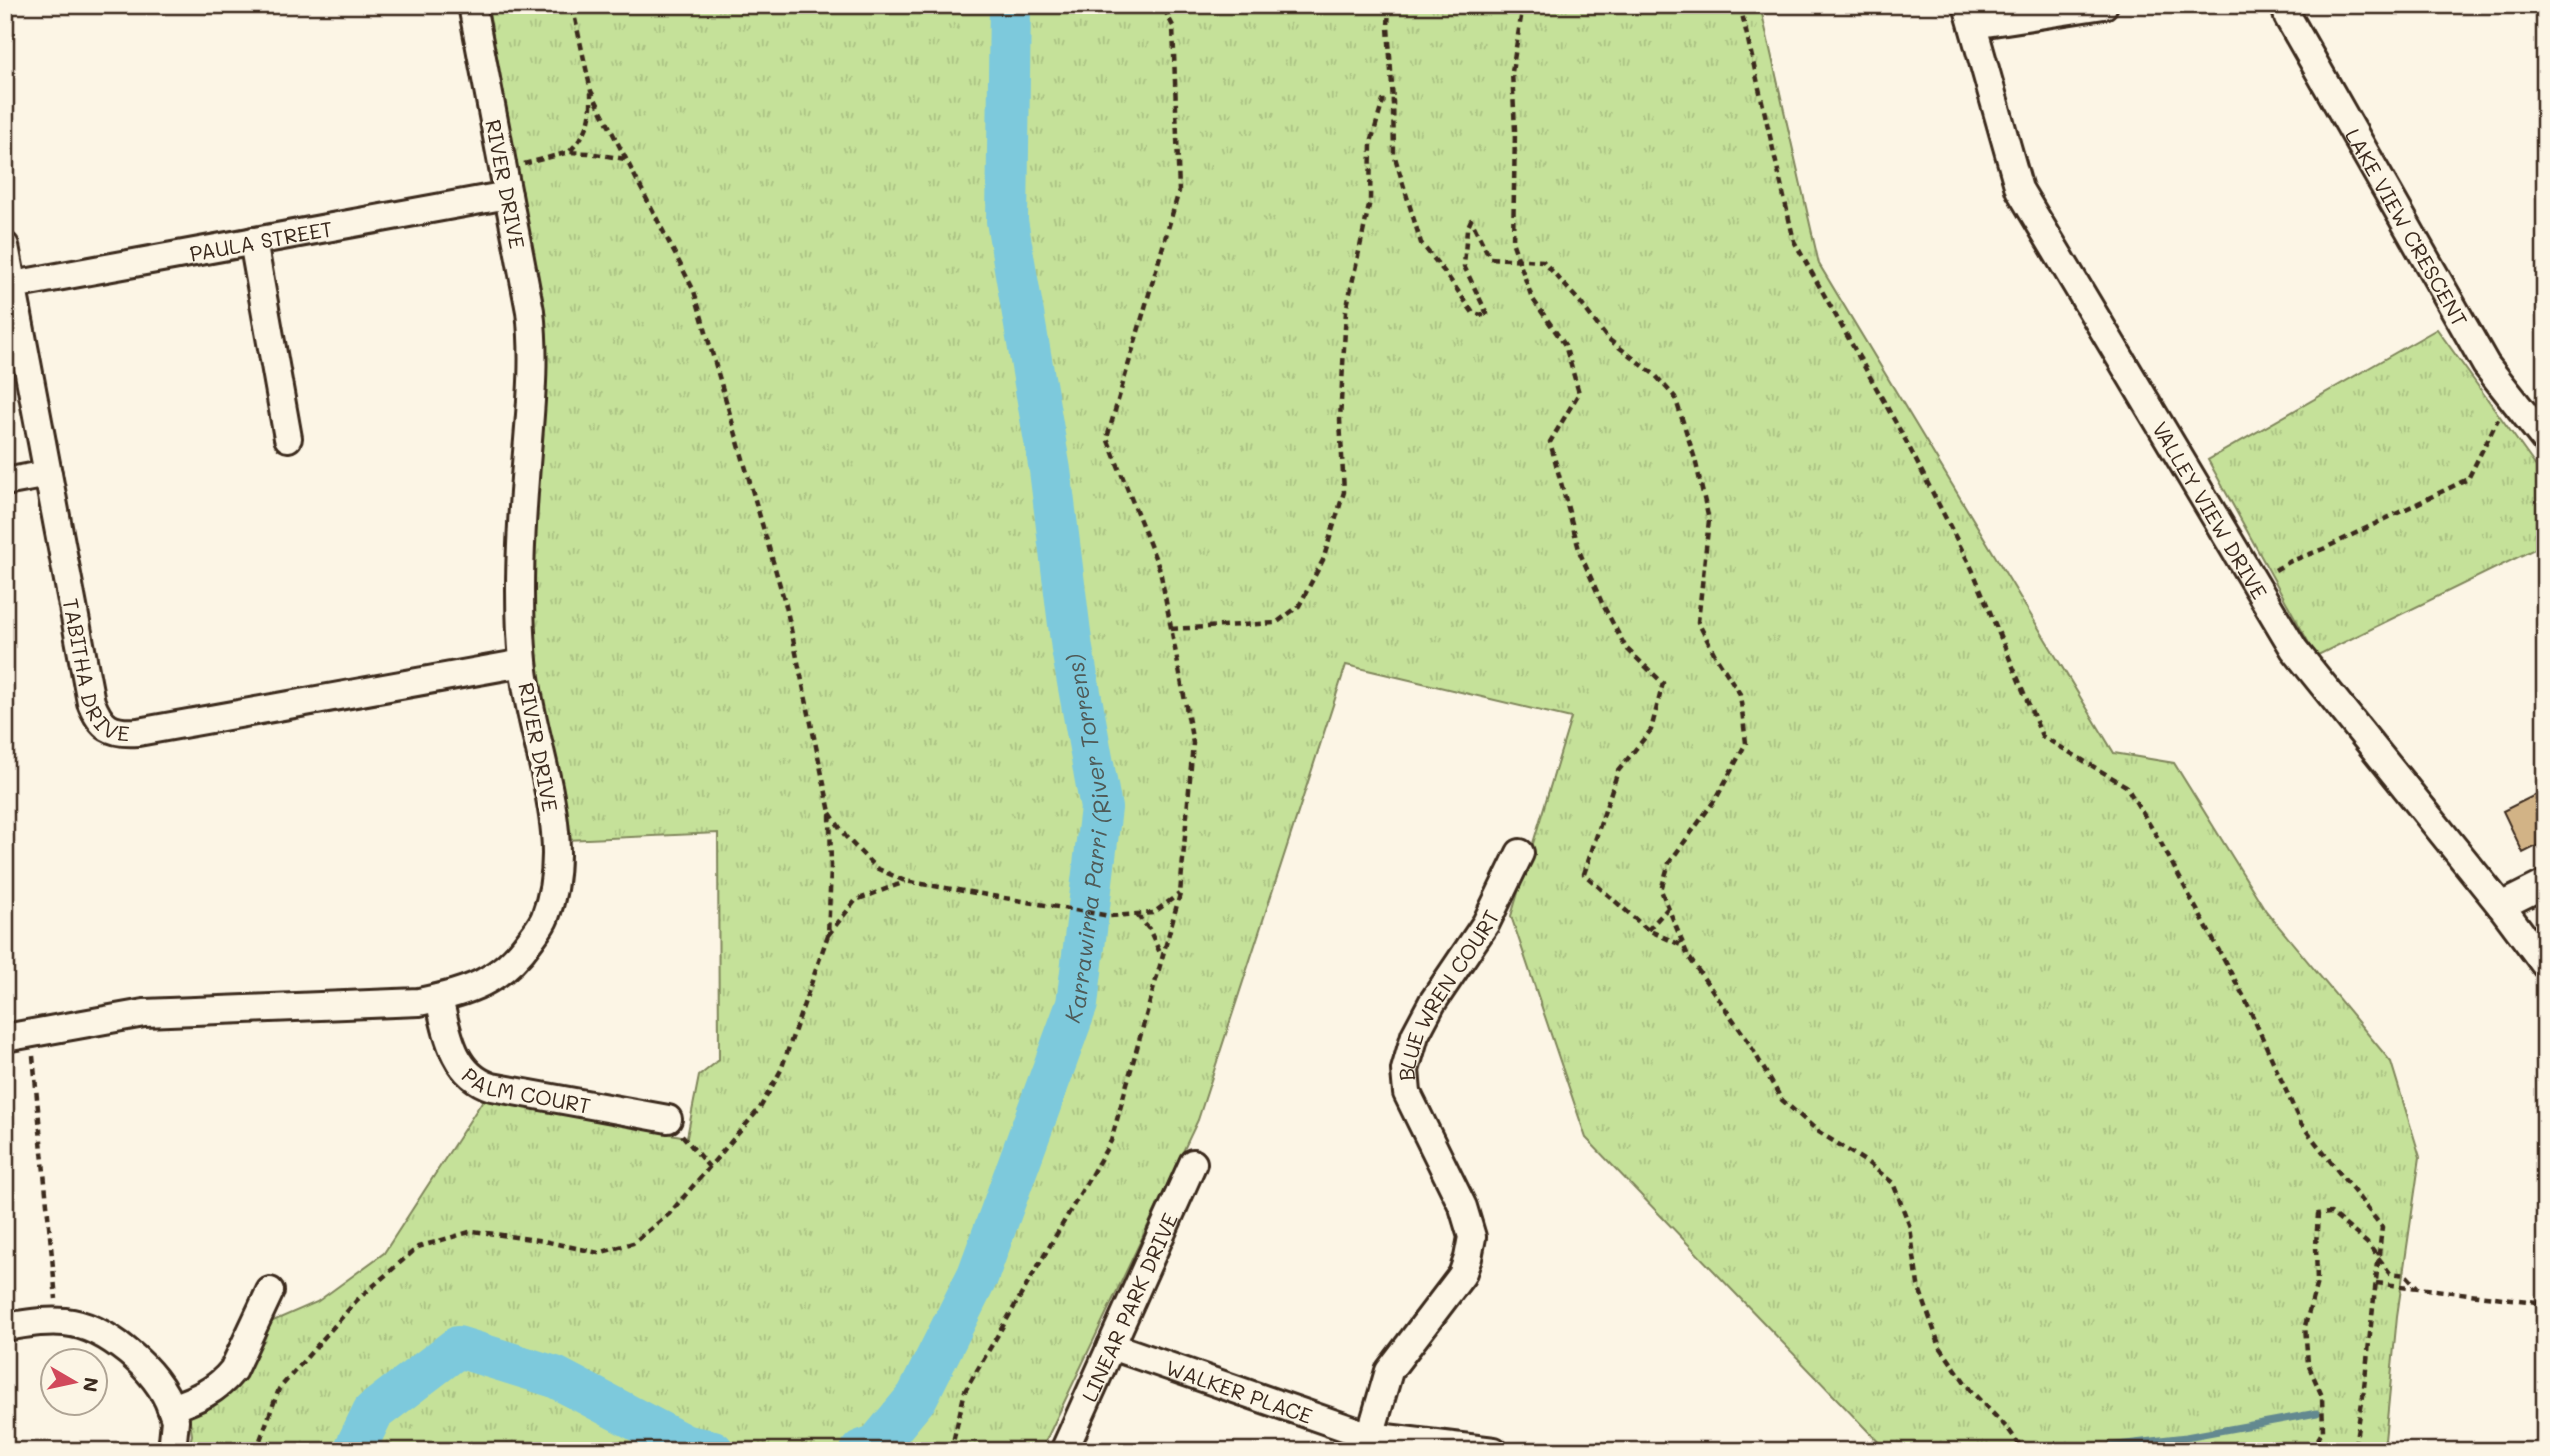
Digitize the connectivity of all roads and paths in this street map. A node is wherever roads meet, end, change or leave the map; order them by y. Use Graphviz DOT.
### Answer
graph roads {
  1 [pos="472,5"];
  2 [pos="572,5"];
  3 [pos="1162,5"];
  4 [pos="1389,5"];
  5 [pos="1523,5"];
  6 [pos="1740,5"];
  7 [pos="2104,5"];
  8 [pos="2285,5"];
  9 [pos="1970,15"];
  10 [pos="591,91"];
  11 [pos="1393,101"];
  12 [pos="569,152"];
  13 [pos="626,159"];
  14 [pos="506,182"];
  15 [pos="253,241"];
  16 [pos="5,246"];
  17 [pos="1518,259"];
  18 [pos="13,285"];
  19 [pos="2498,418"];
  20 [pos="288,438"];
  21 [pos="2545,440"];
  22 [pos="48,474"];
  23 [pos="5,482"];
  24 [pos="2267,575"];
  25 [pos="1171,629"];
  26 [pos="523,663"];
  27 [pos="830,812"];
  28 [pos="1520,853"];
  29 [pos="905,881"];
  30 [pos="2545,884"];
  31 [pos="1180,894"];
  32 [pos="2501,905"];
  33 [pos="1668,908"];
  34 [pos="1136,914"];
  35 [pos="1648,930"];
  36 [pos="828,935"];
  37 [pos="1684,946"];
  38 [pos="1162,957"];
  39 [pos="2545,965"];
  40 [pos="439,998"];
  41 [pos="5,1038"];
  42 [pos="32,1049"];
  43 [pos="668,1119"];
  44 [pos="1193,1163"];
  45 [pos="709,1167"];
  46 [pos="2379,1258"];
  47 [pos="2376,1283"];
  48 [pos="2418,1288"];
  49 [pos="270,1291"];
  50 [pos="56,1302"];
  51 [pos="2545,1303"];
  52 [pos="5,1327"];
  53 [pos="1111,1346"];
  54 [pos="171,1408"];
  55 [pos="1370,1436"];
  56 [pos="172,1451"];
  57 [pos="256,1451"];
  58 [pos="951,1451"];
  59 [pos="1064,1451"];
  60 [pos="1494,1451"];
  61 [pos="2024,1451"];
  62 [pos="2311,1451"];
  63 [pos="2354,1451"];
  1 -- 14 [label="street, RIVER DRIVE"];
  2 -- 10 [label="path"];
  3 -- 25 [label="path"];
  4 -- 11 [label="path"];
  5 -- 17 [label="path"];
  6 -- 46 [label="path"];
  7 -- 9 [label="street"];
  8 -- 21 [label="street, LAKE VIEW CRESCENT"];
  9 -- 32 [label="street, VALLEY VIEW DRIVE"];
  10 -- 12 [label="path"];
  10 -- 13 [label="path"];
  11 -- 17 [label="path"];
  11 -- 25 [label="path"];
  12 -- 13 [label="path"];
  12 -- 14 [label="path"];
  13 -- 27 [label="path"];
  14 -- 15 [label="street, PAULA STREET"];
  14 -- 26 [label="street, RIVER DRIVE"];
  15 -- 18 [label="street, PAULA STREET"];
  15 -- 20 [label="street"];
  16 -- 18 [label="street, TABITHA DRIVE"];
  17 -- 33 [label="path"];
  17 -- 35 [label="path"];
  18 -- 22 [label="street, TABITHA DRIVE"];
  19 -- 24 [label="path"];
  22 -- 23 [label="street"];
  22 -- 26 [label="street, TABITHA DRIVE"];
  25 -- 31 [label="path"];
  26 -- 40 [label="street, RIVER DRIVE"];
  27 -- 29 [label="path"];
  27 -- 36 [label="path"];
  28 -- 55 [label="street, BLUE WREN COURT"];
  29 -- 34 [label="path"];
  29 -- 36 [label="path"];
  30 -- 32 [label="street"];
  31 -- 34 [label="path"];
  31 -- 38 [label="path"];
  32 -- 39 [label="street, VALLEY VIEW DRIVE"];
  33 -- 35 [label="path"];
  33 -- 37 [label="path"];
  34 -- 38 [label="path"];
  35 -- 37 [label="path"];
  36 -- 45 [label="path"];
  37 -- 61 [label="path"];
  38 -- 58 [label="path"];
  40 -- 41 [label="street, RIVER DRIVE"];
  40 -- 43 [label="street, PALM COURT"];
  42 -- 50 [label="path"];
  43 -- 45 [label="path"];
  44 -- 53 [label="street, LINEAR PARK DRIVE"];
  45 -- 57 [label="path"];
  46 -- 47 [label="path"];
  46 -- 48 [label="path"];
  46 -- 62 [label="path"];
  47 -- 48 [label="path"];
  47 -- 63 [label="path"];
  48 -- 51 [label="path"];
  49 -- 54 [label="street"];
  52 -- 54 [label="street"];
  53 -- 55 [label="street, WALKER PLACE"];
  53 -- 59 [label="street, LINEAR PARK DRIVE"];
  54 -- 56 [label="street"];
  55 -- 60 [label="street, WALKER PLACE"];
}
